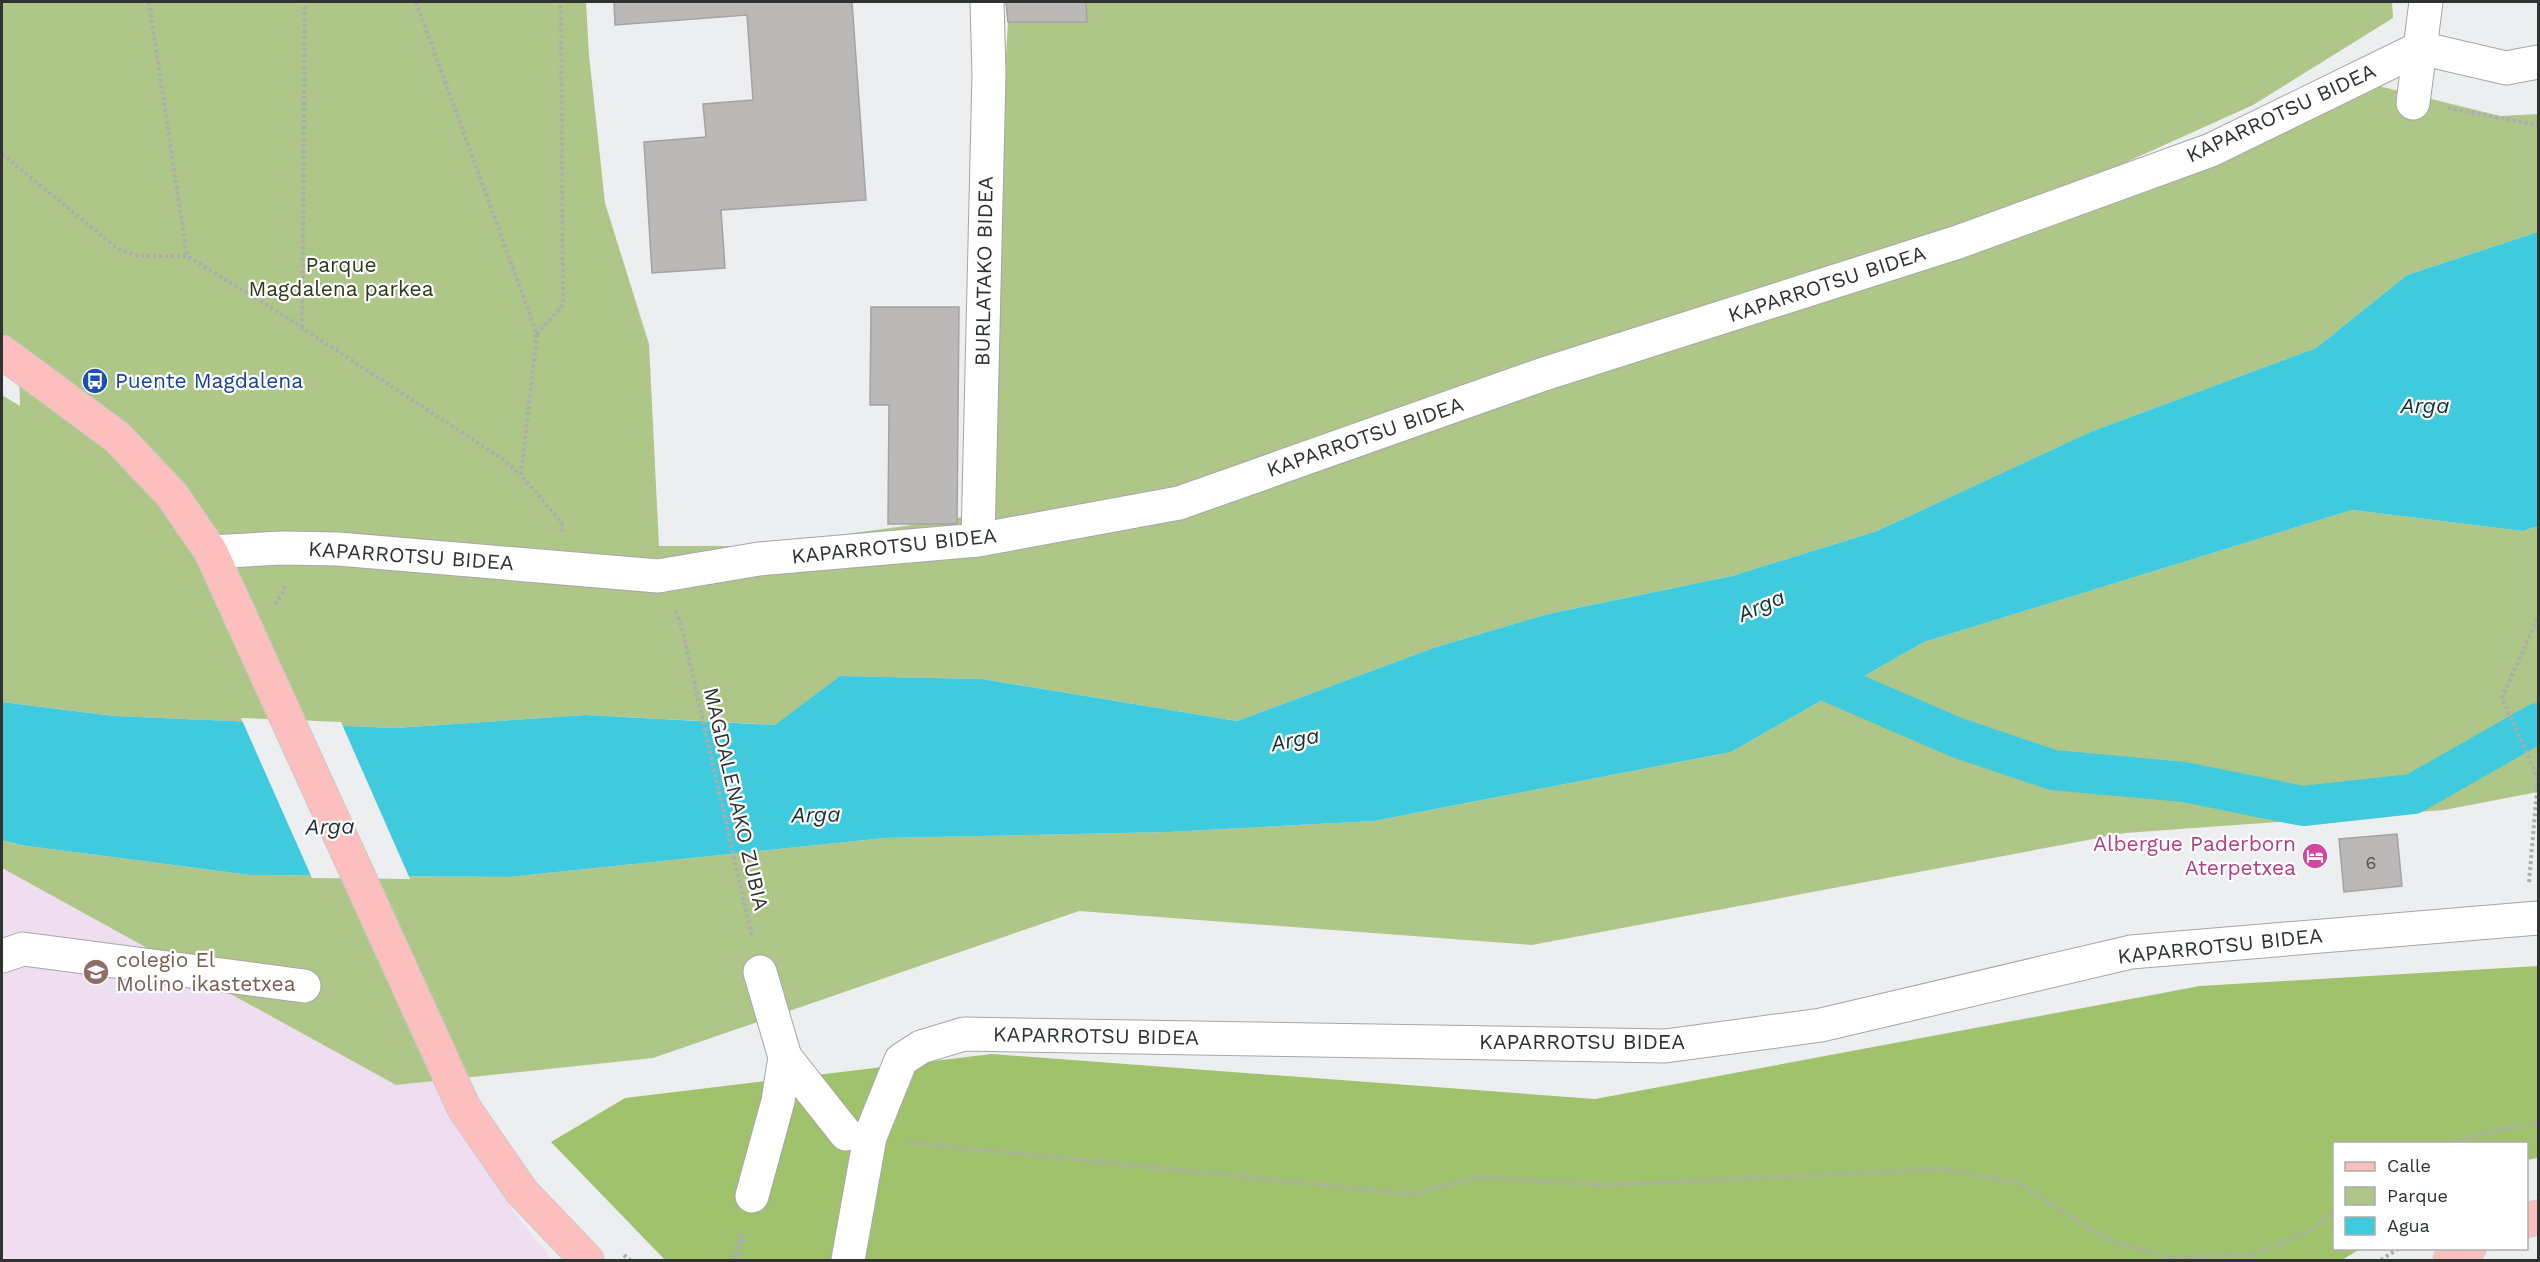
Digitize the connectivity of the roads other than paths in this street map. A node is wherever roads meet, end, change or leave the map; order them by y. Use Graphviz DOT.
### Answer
graph roads {
  1 [pos="987,2"];
  2 [pos="2426,2"];
  3 [pos="2420,48"];
  4 [pos="2538,62"];
  5 [pos="2413,103"];
  6 [pos="2,352"];
  7 [pos="978,540"];
  8 [pos="211,552"];
  9 [pos="2532,918"];
  10 [pos="2,956"];
  11 [pos="760,972"];
  12 [pos="304,986"];
  13 [pos="785,1057"];
  14 [pos="858,1135"];
  15 [pos="752,1196"];
  16 [pos="2466,1250"];
  17 [pos="586,1260"];
  18 [pos="848,1260"];
  19 [pos="2450,1260"];
  1 -- 7 [label="street, BURLATAKO BIDEA"];
  2 -- 3 [label="street"];
  3 -- 4 [label="street"];
  3 -- 5 [label="street"];
  3 -- 7 [label="street, KAPARROTSU BIDEA"];
  6 -- 8 [label="main road"];
  7 -- 8 [label="street, KAPARROTSU BIDEA"];
  8 -- 17 [label="main road"];
  9 -- 14 [label="street, KAPARROTSU BIDEA"];
  10 -- 12 [label="street"];
  11 -- 13 [label="street"];
  13 -- 14 [label="street"];
  13 -- 15 [label="street"];
  14 -- 18 [label="street, KAPARROTSU BIDEA"];
  16 -- 19 [label="main road"];
}
